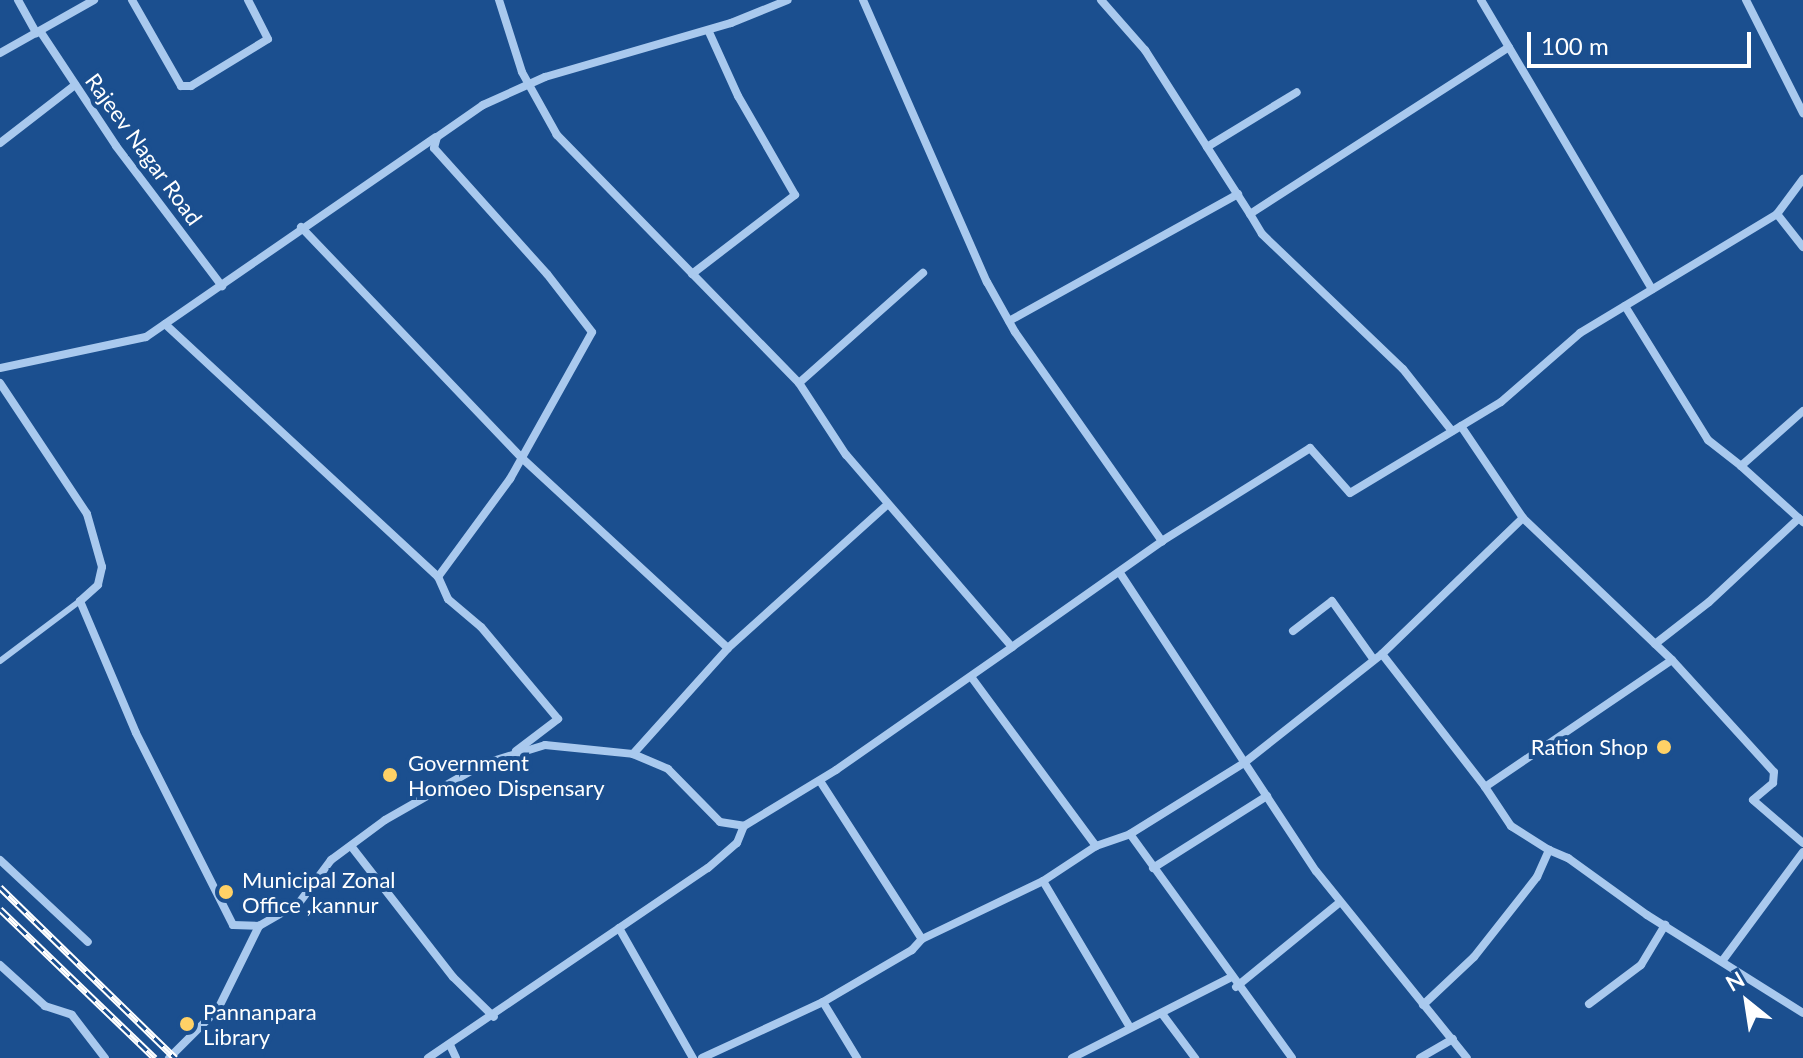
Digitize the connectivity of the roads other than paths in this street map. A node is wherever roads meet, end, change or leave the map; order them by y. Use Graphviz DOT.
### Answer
graph roads {
  1 [pos="18,0"];
  2 [pos="94,0"];
  3 [pos="132,0"];
  4 [pos="248,0"];
  5 [pos="499,0"];
  6 [pos="788,0"];
  7 [pos="863,0"];
  8 [pos="1101,0"];
  9 [pos="1481,0"];
  10 [pos="1746,0"];
  11 [pos="708,30"];
  12 [pos="38,32"];
  13 [pos="1509,47"];
  14 [pos="0,53"];
  15 [pos="75,85"];
  16 [pos="530,85"];
  17 [pos="1297,92"];
  18 [pos="1803,113"];
  19 [pos="437,137"];
  20 [pos="0,143"];
  21 [pos="1207,147"];
  22 [pos="1803,179"];
  23 [pos="1238,194"];
  24 [pos="1250,214"];
  25 [pos="1777,214"];
  26 [pos="301,227"];
  27 [pos="1803,247"];
  28 [pos="923,273"];
  29 [pos="692,274"];
  30 [pos="222,286"];
  31 [pos="1652,289"];
  32 [pos="1625,306"];
  33 [pos="1009,321"];
  34 [pos="165,324"];
  35 [pos="0,368"];
  36 [pos="0,383"];
  37 [pos="799,383"];
  38 [pos="1803,411"];
  39 [pos="1461,426"];
  40 [pos="1452,431"];
  41 [pos="523,459"];
  42 [pos="1741,466"];
  43 [pos="888,504"];
  44 [pos="1523,518"];
  45 [pos="1801,520"];
  46 [pos="1162,541"];
  47 [pos="1120,573"];
  48 [pos="438,577"];
  49 [pos="80,601"];
  50 [pos="1293,631"];
  51 [pos="1655,644"];
  52 [pos="1012,647"];
  53 [pos="728,648"];
  54 [pos="1382,654"];
  55 [pos="1374,660"];
  56 [pos="1672,660"];
  57 [pos="0,661"];
  58 [pos="972,678"];
  59 [pos="633,754"];
  60 [pos="509,756"];
  61 [pos="1244,763"];
  62 [pos="820,781"];
  63 [pos="1485,787"];
  64 [pos="1267,796"];
  65 [pos="744,826"];
  66 [pos="1130,834"];
  67 [pos="1803,843"];
  68 [pos="351,846"];
  69 [pos="1096,846"];
  70 [pos="1549,850"];
  71 [pos="1803,852"];
  72 [pos="0,860"];
  73 [pos="1153,868"];
  74 [pos="1043,881"];
  75 [pos="1339,903"];
  76 [pos="1665,925"];
  77 [pos="259,926"];
  78 [pos="619,928"];
  79 [pos="922,939"];
  80 [pos="88,942"];
  81 [pos="1723,960"];
  82 [pos="0,965"];
  83 [pos="1230,978"];
  84 [pos="1236,987"];
  85 [pos="823,1002"];
  86 [pos="1589,1004"];
  87 [pos="1423,1005"];
  88 [pos="1803,1013"];
  89 [pos="1163,1015"];
  90 [pos="494,1017"];
  91 [pos="1129,1026"];
  92 [pos="1453,1039"];
  93 [pos="450,1045"];
  94 [pos="105,1058"];
  95 [pos="169,1058"];
  96 [pos="428,1058"];
  97 [pos="456,1058"];
  98 [pos="693,1058"];
  99 [pos="702,1058"];
  100 [pos="857,1058"];
  101 [pos="1072,1058"];
  102 [pos="1195,1058"];
  103 [pos="1292,1058"];
  104 [pos="1420,1058"];
  105 [pos="1467,1058"];
  1 -- 12 [label="street, Rajeev Nagar Road"];
  2 -- 12 [label="street"];
  3 -- 4 [label="street"];
  5 -- 16 [label="street"];
  6 -- 11 [label="street"];
  7 -- 33 [label="street"];
  8 -- 21 [label="street"];
  9 -- 13 [label="street"];
  10 -- 18 [label="street"];
  11 -- 16 [label="street"];
  11 -- 29 [label="street"];
  12 -- 14 [label="street"];
  12 -- 15 [label="street, Rajeev Nagar Road"];
  13 -- 24 [label="street"];
  13 -- 31 [label="street"];
  15 -- 20 [label="street"];
  15 -- 30 [label="street, Rajeev Nagar Road"];
  16 -- 19 [label="street"];
  16 -- 29 [label="street"];
  17 -- 21 [label="street"];
  19 -- 26 [label="street"];
  19 -- 41 [label="street"];
  21 -- 23 [label="street"];
  22 -- 25 [label="street"];
  23 -- 24 [label="street"];
  23 -- 33 [label="street"];
  24 -- 40 [label="street"];
  25 -- 27 [label="street"];
  25 -- 31 [label="street"];
  26 -- 30 [label="street"];
  26 -- 41 [label="street"];
  28 -- 37 [label="street"];
  29 -- 37 [label="street"];
  30 -- 34 [label="street"];
  31 -- 32 [label="street"];
  32 -- 39 [label="street"];
  32 -- 42 [label="street"];
  33 -- 46 [label="street"];
  34 -- 35 [label="street"];
  34 -- 48 [label="street"];
  36 -- 49 [label="street"];
  37 -- 43 [label="street"];
  38 -- 42 [label="street"];
  39 -- 40 [label="street"];
  39 -- 44 [label="street"];
  40 -- 46 [label="street"];
  41 -- 48 [label="street"];
  41 -- 53 [label="street"];
  42 -- 45 [label="street"];
  43 -- 52 [label="street"];
  43 -- 53 [label="street"];
  44 -- 51 [label="street"];
  44 -- 54 [label="street"];
  45 -- 51 [label="street"];
  46 -- 47 [label="street"];
  47 -- 52 [label="street"];
  47 -- 61 [label="street"];
  48 -- 60 [label="street"];
  49 -- 57 [label="lane"];
  49 -- 77 [label="street"];
  50 -- 55 [label="street"];
  51 -- 56 [label="street"];
  52 -- 58 [label="street"];
  53 -- 59 [label="street"];
  54 -- 55 [label="street"];
  54 -- 63 [label="street"];
  55 -- 61 [label="street"];
  56 -- 63 [label="street"];
  56 -- 67 [label="street"];
  58 -- 62 [label="street"];
  58 -- 69 [label="street"];
  59 -- 60 [label="street"];
  59 -- 65 [label="street"];
  60 -- 68 [label="street"];
  61 -- 64 [label="street"];
  61 -- 66 [label="street"];
  62 -- 65 [label="street"];
  62 -- 79 [label="street"];
  63 -- 70 [label="street"];
  64 -- 73 [label="street"];
  64 -- 75 [label="street"];
  65 -- 78 [label="street"];
  66 -- 69 [label="street"];
  66 -- 73 [label="street"];
  68 -- 77 [label="street"];
  68 -- 90 [label="street"];
  69 -- 74 [label="street"];
  70 -- 76 [label="street"];
  70 -- 87 [label="street"];
  71 -- 81 [label="street"];
  72 -- 80 [label="street"];
  73 -- 83 [label="street"];
  74 -- 79 [label="street"];
  74 -- 91 [label="street"];
  75 -- 84 [label="street"];
  75 -- 87 [label="street"];
  76 -- 81 [label="street"];
  76 -- 86 [label="street"];
  77 -- 95 [label="street"];
  78 -- 90 [label="street"];
  78 -- 98 [label="street"];
  79 -- 85 [label="street"];
  81 -- 88 [label="street"];
  82 -- 94 [label="street"];
  83 -- 84 [label="street"];
  83 -- 89 [label="street"];
  84 -- 103 [label="street"];
  85 -- 99 [label="street"];
  85 -- 100 [label="street"];
  87 -- 92 [label="street"];
  89 -- 91 [label="street"];
  89 -- 102 [label="street"];
  90 -- 93 [label="street"];
  91 -- 101 [label="street"];
  92 -- 104 [label="street"];
  92 -- 105 [label="street"];
  93 -- 96 [label="street"];
  93 -- 97 [label="street"];
}
